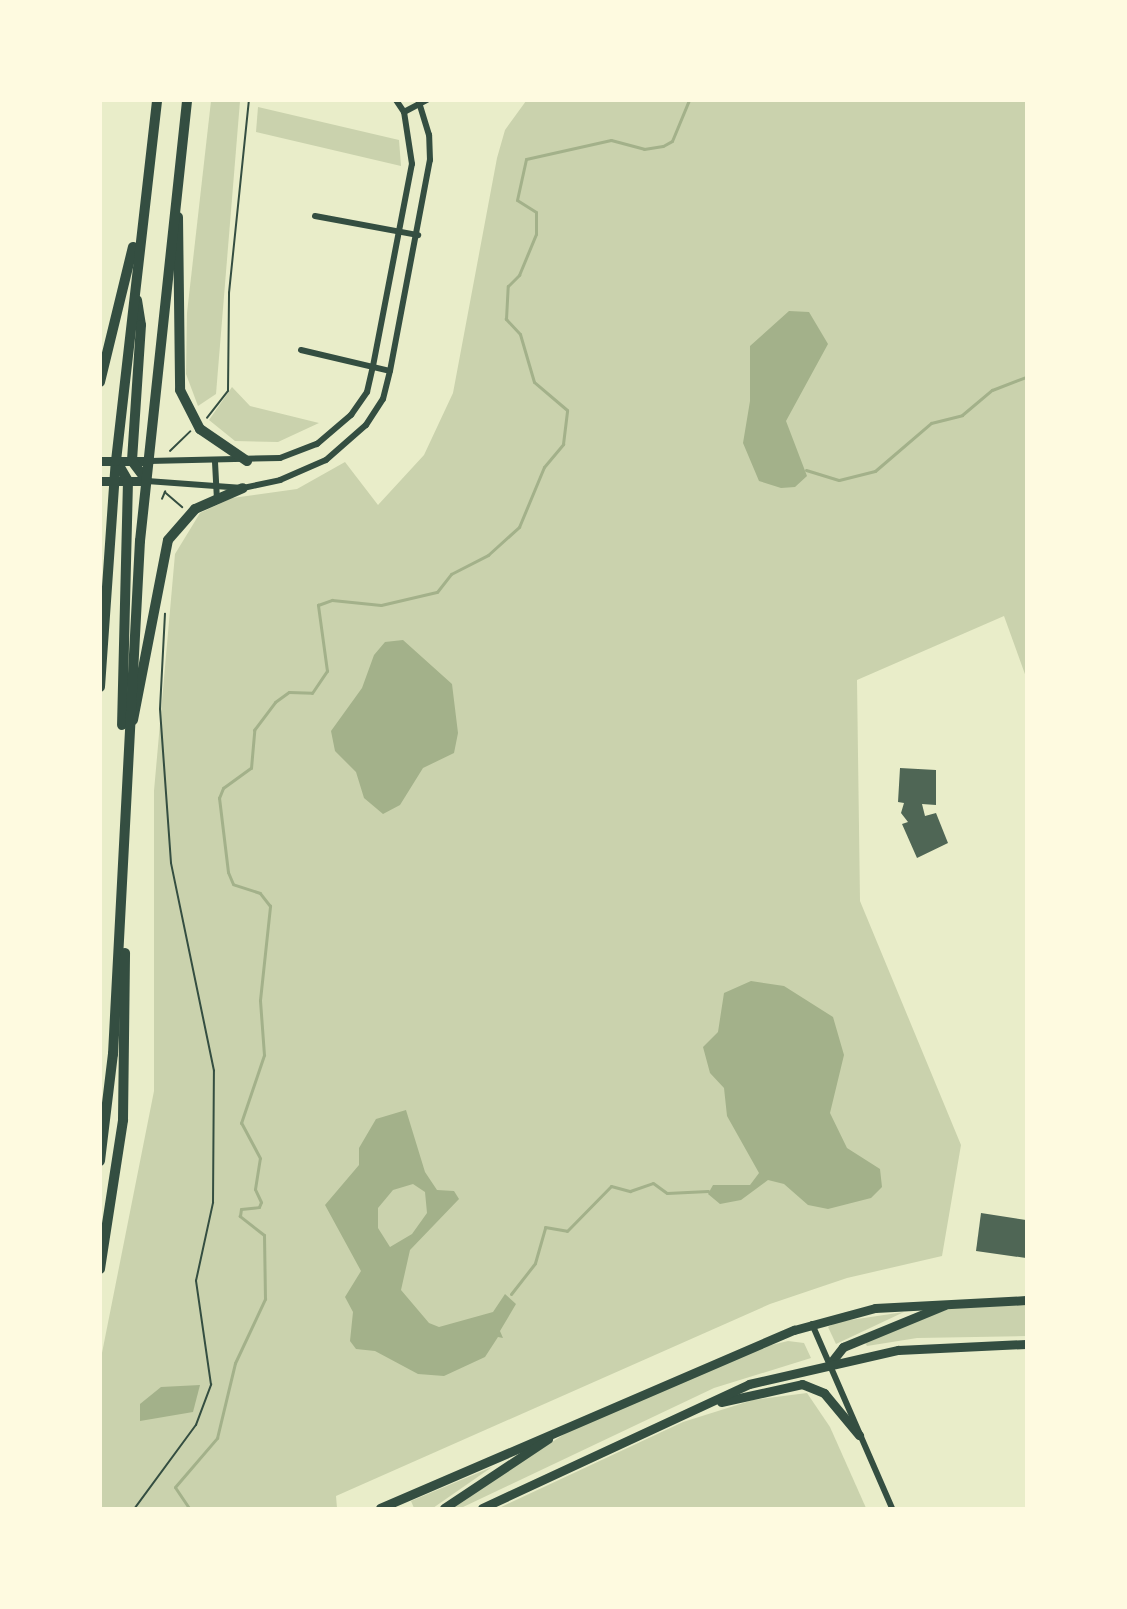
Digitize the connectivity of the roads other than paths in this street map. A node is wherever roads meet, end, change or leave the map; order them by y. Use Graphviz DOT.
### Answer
graph roads {
  1 [pos="157,100"];
  2 [pos="187,100"];
  3 [pos="396,100"];
  4 [pos="422,102"];
  5 [pos="404,112"];
  6 [pos="177,184"];
  7 [pos="315,216"];
  8 [pos="140,224"];
  9 [pos="401,232"];
  10 [pos="418,235"];
  11 [pos="135,285"];
  12 [pos="301,350"];
  13 [pos="373,366"];
  14 [pos="390,371"];
  15 [pos="100,382"];
  16 [pos="100,461"];
  17 [pos="116,461"];
  18 [pos="132,461"];
  19 [pos="149,461"];
  20 [pos="247,461"];
  21 [pos="215,462"];
  22 [pos="100,481"];
  23 [pos="115,481"];
  24 [pos="147,481"];
  25 [pos="128,482"];
  26 [pos="243,488"];
  27 [pos="219,492"];
  28 [pos="100,687"];
  29 [pos="124,767"];
  30 [pos="122,903"];
  31 [pos="100,1161"];
  32 [pos="100,1269"];
  33 [pos="962,1300"];
  34 [pos="1026,1300"];
  35 [pos="812,1324"];
  36 [pos="1026,1344"];
  37 [pos="829,1365"];
  38 [pos="703,1404"];
  39 [pos="572,1423"];
  40 [pos="859,1435"];
  41 [pos="386,1507"];
  42 [pos="444,1509"];
  43 [pos="482,1509"];
  44 [pos="892,1509"];
  1 -- 8 [label="main road"];
  2 -- 6 [label="main road"];
  3 -- 5 [label="street"];
  4 -- 5 [label="street"];
  4 -- 10 [label="street"];
  5 -- 9 [label="street"];
  6 -- 19 [label="main road"];
  6 -- 20 [label="main road"];
  7 -- 9 [label="street"];
  8 -- 11 [label="main road"];
  8 -- 15 [label="main road"];
  9 -- 10 [label="street"];
  9 -- 13 [label="street"];
  10 -- 14 [label="street"];
  11 -- 17 [label="main road"];
  11 -- 18 [label="main road"];
  12 -- 13 [label="street"];
  13 -- 14 [label="street"];
  13 -- 20 [label="street"];
  14 -- 26 [label="street"];
  16 -- 17 [label="main road"];
  17 -- 18 [label="main road"];
  17 -- 23 [label="main road"];
  17 -- 25 [label="main road"];
  18 -- 19 [label="main road"];
  18 -- 24 [label="main road"];
  19 -- 21 [label="street"];
  19 -- 24 [label="main road"];
  20 -- 21 [label="street"];
  21 -- 27 [label="street"];
  22 -- 23 [label="main road"];
  23 -- 25 [label="main road"];
  23 -- 28 [label="main road"];
  24 -- 25 [label="main road"];
  24 -- 27 [label="street"];
  24 -- 29 [label="main road"];
  25 -- 29 [label="main road"];
  26 -- 27 [label="main road"];
  27 -- 29 [label="main road"];
  29 -- 30 [label="main road"];
  30 -- 31 [label="main road"];
  30 -- 32 [label="main road"];
  33 -- 34 [label="main road"];
  33 -- 35 [label="main road"];
  33 -- 37 [label="main road"];
  35 -- 37 [label="street"];
  35 -- 39 [label="main road"];
  36 -- 37 [label="main road"];
  37 -- 38 [label="main road"];
  37 -- 40 [label="street"];
  38 -- 40 [label="main road"];
  38 -- 43 [label="main road"];
  39 -- 41 [label="main road"];
  39 -- 42 [label="main road"];
  40 -- 44 [label="street"];
}
